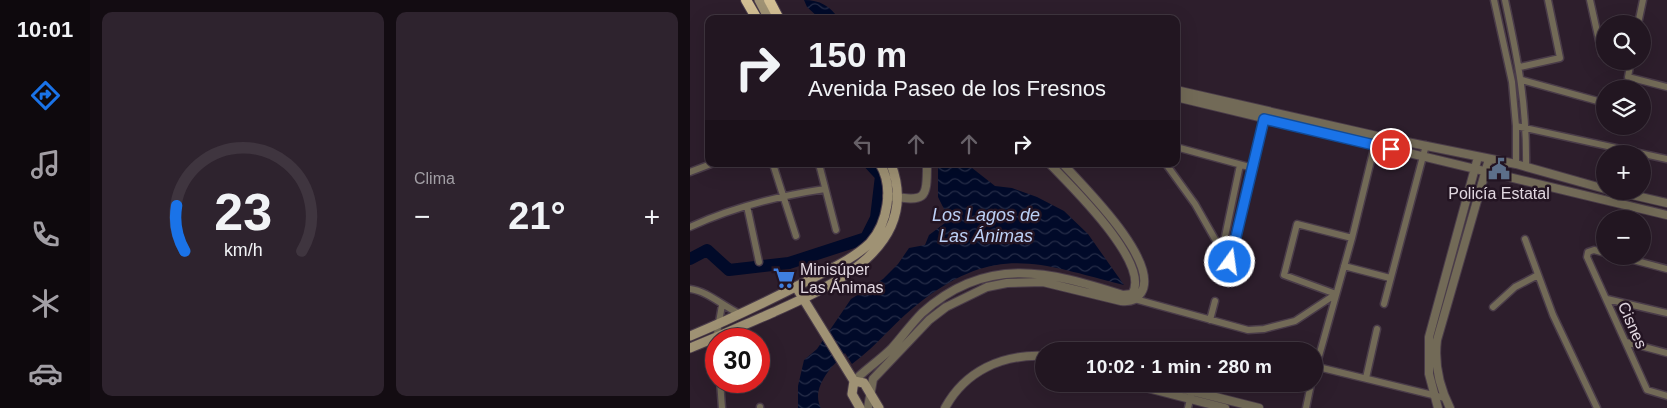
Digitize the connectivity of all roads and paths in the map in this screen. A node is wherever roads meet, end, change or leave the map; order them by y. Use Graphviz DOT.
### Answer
graph roads {
  1 [pos="759,0"];
  2 [pos="769,0"];
  3 [pos="1494,0"];
  4 [pos="1506,0"];
  5 [pos="1548,0"];
  6 [pos="1590,0"];
  7 [pos="1643,0"];
  8 [pos="749,1"];
  9 [pos="755,15"];
  10 [pos="767,15"];
  11 [pos="777,15"];
  12 [pos="1640,15"];
  13 [pos="1596,27"];
  14 [pos="1520,67"];
  15 [pos="1629,70"];
  16 [pos="1522,80"];
  17 [pos="1667,87"];
  18 [pos="1180,91"];
  19 [pos="1180,98"];
  20 [pos="1596,101"];
  21 [pos="1266,115"];
  22 [pos="1516,126"];
  23 [pos="1527,127"];
  24 [pos="1377,136"];
  25 [pos="1375,145"];
  26 [pos="1426,145"];
  27 [pos="1598,145"];
  28 [pos="1180,148"];
  29 [pos="1651,156"];
  30 [pos="1422,157"];
  31 [pos="1478,157"];
  32 [pos="1488,159"];
  33 [pos="1667,159"];
  34 [pos="1516,164"];
  35 [pos="1240,165"];
  36 [pos="705,166"];
  37 [pos="774,167"];
  38 [pos="820,167"];
  39 [pos="881,167"];
  40 [pos="893,167"];
  41 [pos="927,167"];
  42 [pos="1053,167"];
  43 [pos="1066,167"];
  44 [pos="1168,167"];
  45 [pos="1526,167"];
  46 [pos="1253,168"];
  47 [pos="1475,170"];
  48 [pos="690,172"];
  49 [pos="1486,172"];
  50 [pos="1596,187"];
  51 [pos="825,189"];
  52 [pos="784,195"];
  53 [pos="1596,195"];
  54 [pos="888,196"];
  55 [pos="898,198"];
  56 [pos="1594,198"];
  57 [pos="1651,199"];
  58 [pos="1667,203"];
  59 [pos="747,206"];
  60 [pos="1667,215"];
  61 [pos="690,228"];
  62 [pos="836,230"];
  63 [pos="796,236"];
  64 [pos="1352,238"];
  65 [pos="1525,239"];
  66 [pos="1223,246"];
  67 [pos="1234,249"];
  68 [pos="1596,251"];
  69 [pos="760,262"];
  70 [pos="1230,262"];
  71 [pos="1651,265"];
  72 [pos="1344,266"];
  73 [pos="1667,269"];
  74 [pos="1538,275"];
  75 [pos="1390,278"];
  76 [pos="796,286"];
  77 [pos="690,289"];
  78 [pos="1336,294"];
  79 [pos="804,298"];
  80 [pos="1131,298"];
  81 [pos="1607,299"];
  82 [pos="1215,301"];
  83 [pos="1384,304"];
  84 [pos="722,306"];
  85 [pos="1493,307"];
  86 [pos="1667,313"];
  87 [pos="740,314"];
  88 [pos="1210,320"];
  89 [pos="719,324"];
  90 [pos="718,328"];
  91 [pos="738,328"];
  92 [pos="1377,329"];
  93 [pos="690,336"];
  94 [pos="705,342"];
  95 [pos="1322,342"];
  96 [pos="1626,342"];
  97 [pos="690,348"];
  98 [pos="1667,353"];
  99 [pos="1035,355"];
  100 [pos="1323,368"];
  101 [pos="1366,378"];
  102 [pos="854,380"];
  103 [pos="1175,392"];
  104 [pos="1184,392"];
  105 [pos="1310,392"];
  106 [pos="721,393"];
  107 [pos="871,394"];
  108 [pos="1191,395"];
  109 [pos="1433,395"];
  110 [pos="1667,396"];
  111 [pos="1445,398"];
  112 [pos="857,406"];
  113 [pos="722,408"];
  114 [pos="868,408"];
  115 [pos="879,408"];
  116 [pos="945,408"];
  117 [pos="1188,408"];
  118 [pos="1225,408"];
  119 [pos="1259,408"];
  120 [pos="1306,408"];
  121 [pos="1438,408"];
  122 [pos="1450,408"];
  123 [pos="1597,408"];
  1 -- 10 [label="main road"];
  2 -- 11 [label="highway"];
  3 -- 22 [label="street"];
  4 -- 14 [label="street"];
  5 -- 14 [label="street"];
  6 -- 13 [label="street"];
  7 -- 12 [label="street"];
  8 -- 9 [label="highway"];
  14 -- 16 [label="street"];
  15 -- 17 [label="street"];
  16 -- 20 [label="street"];
  16 -- 23 [label="street"];
  18 -- 21 [label="street"];
  19 -- 21 [label="street"];
  21 -- 24 [label="street"];
  21 -- 25 [label="street"];
  21 -- 46 [label="street"];
  22 -- 23 [label="street"];
  22 -- 34 [label="street"];
  23 -- 27 [label="street"];
  23 -- 45 [label="street"];
  24 -- 25 [label="street"];
  24 -- 26 [label="street"];
  25 -- 30 [label="street"];
  25 -- 64 [label="street"];
  26 -- 30 [label="street"];
  26 -- 31 [label="street"];
  28 -- 35 [label="street"];
  29 -- 33 [label="street"];
  30 -- 47 [label="street"];
  30 -- 75 [label="street"];
  31 -- 32 [label="street"];
  31 -- 47 [label="street"];
  32 -- 34 [label="street"];
  32 -- 49 [label="street"];
  34 -- 45 [label="street"];
  35 -- 46 [label="street"];
  35 -- 66 [label="street"];
  36 -- 48 [label="street"];
  37 -- 52 [label="street"];
  38 -- 51 [label="street"];
  39 -- 54 [label="main road"];
  40 -- 55 [label="main road"];
  41 -- 55 [label="street"];
  42 -- 80 [label="street"];
  43 -- 80 [label="street"];
  44 -- 66 [label="street"];
  45 -- 50 [label="street"];
  46 -- 67 [label="street"];
  47 -- 49 [label="street"];
  47 -- 109 [label="street"];
  49 -- 56 [label="street"];
  49 -- 111 [label="street"];
  51 -- 52 [label="street"];
  51 -- 62 [label="street"];
  52 -- 59 [label="street"];
  52 -- 63 [label="street"];
  53 -- 56 [label="street"];
  54 -- 55 [label="street"];
  54 -- 76 [label="main road"];
  55 -- 79 [label="main road"];
  56 -- 60 [label="street"];
  57 -- 58 [label="street"];
  59 -- 61 [label="street"];
  59 -- 69 [label="street"];
  64 -- 72 [label="street"];
  64 -- 78 [label="street"];
  65 -- 74 [label="street"];
  66 -- 67 [label="street"];
  67 -- 70 [label="street"];
  68 -- 81 [label="street, Cisnes"];
  71 -- 73 [label="street"];
  72 -- 75 [label="street"];
  72 -- 78 [label="street"];
  74 -- 85 [label="street"];
  74 -- 123 [label="street"];
  75 -- 83 [label="street"];
  76 -- 79 [label="main road"];
  76 -- 87 [label="main road"];
  77 -- 84 [label="street"];
  78 -- 88 [label="street"];
  78 -- 95 [label="street"];
  79 -- 91 [label="main road"];
  79 -- 102 [label="main road"];
  80 -- 88 [label="street"];
  80 -- 102 [label="street"];
  80 -- 107 [label="street"];
  81 -- 86 [label="street"];
  81 -- 96 [label="street, Cisnes"];
  82 -- 88 [label="street"];
  84 -- 87 [label="street"];
  84 -- 89 [label="street"];
  87 -- 89 [label="main road"];
  89 -- 90 [label="street"];
  89 -- 93 [label="main road"];
  92 -- 101 [label="street"];
  94 -- 97 [label="main road"];
  96 -- 98 [label="street"];
  96 -- 110 [label="street, Cisnes"];
  99 -- 116 [label="street"];
  100 -- 101 [label="street"];
  101 -- 109 [label="street"];
  102 -- 107 [label="main road"];
  102 -- 112 [label="main road"];
  103 -- 108 [label="street"];
  104 -- 108 [label="street"];
  105 -- 120 [label="street"];
  106 -- 113 [label="street"];
  107 -- 114 [label="street"];
  107 -- 115 [label="main road"];
  108 -- 117 [label="street"];
  108 -- 118 [label="street"];
  108 -- 119 [label="street"];
  109 -- 111 [label="street"];
  109 -- 121 [label="street"];
  111 -- 122 [label="street"];
}
